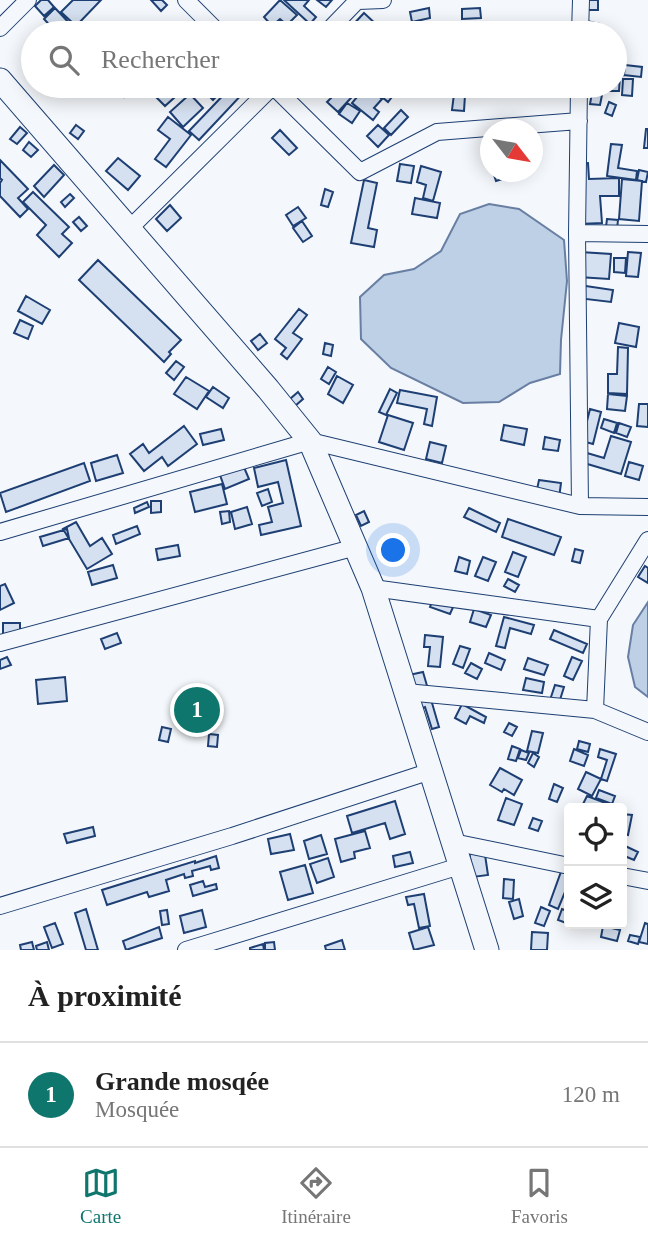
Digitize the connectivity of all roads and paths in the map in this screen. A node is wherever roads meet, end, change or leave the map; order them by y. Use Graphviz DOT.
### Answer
graph roads {
  1 [pos="28,0"];
  2 [pos="186,0"];
  3 [pos="358,0"];
  4 [pos="383,0"];
  5 [pos="581,0"];
  6 [pos="207,21"];
  7 [pos="338,21"];
  8 [pos="580,21"];
  9 [pos="0,28"];
  10 [pos="0,80"];
  11 [pos="261,98"];
  12 [pos="285,98"];
  13 [pos="579,98"];
  14 [pos="579,121"];
  15 [pos="128,230"];
  16 [pos="577,233"];
  17 [pos="648,234"];
  18 [pos="310,441"];
  19 [pos="580,506"];
  20 [pos="648,507"];
  21 [pos="0,532"];
  22 [pos="648,540"];
  23 [pos="356,548"];
  24 [pos="373,588"];
  25 [pos="599,619"];
  26 [pos="0,643"];
  27 [pos="406,692"];
  28 [pos="595,710"];
  29 [pos="648,732"];
  30 [pos="431,771"];
  31 [pos="453,842"];
  32 [pos="564,865"];
  33 [pos="460,866"];
  34 [pos="627,877"];
  35 [pos="648,881"];
  36 [pos="0,906"];
  37 [pos="186,950"];
  38 [pos="487,950"];
  1 -- 9 [label="street"];
  2 -- 6 [label="street"];
  3 -- 4 [label="street"];
  3 -- 7 [label="street"];
  5 -- 8 [label="street"];
  10 -- 15 [label="highway"];
  11 -- 15 [label="street"];
  12 -- 14 [label="street"];
  13 -- 14 [label="street"];
  14 -- 16 [label="street"];
  15 -- 18 [label="highway"];
  16 -- 17 [label="street"];
  16 -- 19 [label="street"];
  18 -- 19 [label="street"];
  18 -- 21 [label="street"];
  18 -- 23 [label="highway"];
  19 -- 20 [label="street"];
  22 -- 25 [label="street"];
  23 -- 24 [label="highway"];
  23 -- 26 [label="street"];
  24 -- 25 [label="street"];
  24 -- 27 [label="highway"];
  25 -- 28 [label="street"];
  27 -- 28 [label="street"];
  27 -- 30 [label="highway"];
  28 -- 29 [label="street"];
  30 -- 31 [label="highway"];
  30 -- 36 [label="street"];
  31 -- 32 [label="street"];
  31 -- 33 [label="highway"];
  33 -- 37 [label="street"];
  33 -- 38 [label="highway"];
  34 -- 35 [label="street"];
}
